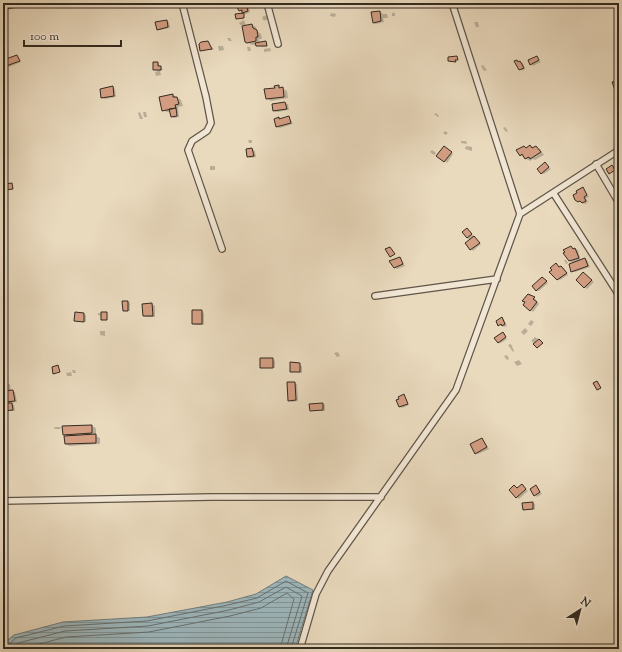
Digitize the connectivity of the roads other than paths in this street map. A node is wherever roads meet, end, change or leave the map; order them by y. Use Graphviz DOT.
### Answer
graph roads {
  1 [pos="21,3"];
  2 [pos="182,3"];
  3 [pos="267,3"];
  4 [pos="452,3"];
  5 [pos="7,5"];
  6 [pos="278,44"];
  7 [pos="619,150"];
  8 [pos="596,164"];
  9 [pos="554,194"];
  10 [pos="619,203"];
  11 [pos="520,214"];
  12 [pos="222,249"];
  13 [pos="496,279"];
  14 [pos="619,295"];
  15 [pos="375,296"];
  16 [pos="381,498"];
  17 [pos="3,501"];
  18 [pos="300,649"];
  1 -- 5 [label="street"];
  2 -- 12 [label="street"];
  3 -- 6 [label="street"];
  4 -- 11 [label="street"];
  7 -- 8 [label="street"];
  8 -- 9 [label="street"];
  8 -- 10 [label="street"];
  9 -- 11 [label="street"];
  9 -- 14 [label="street"];
  11 -- 13 [label="street"];
  13 -- 15 [label="street"];
  13 -- 16 [label="street"];
  16 -- 17 [label="street"];
  16 -- 18 [label="street"];
}
